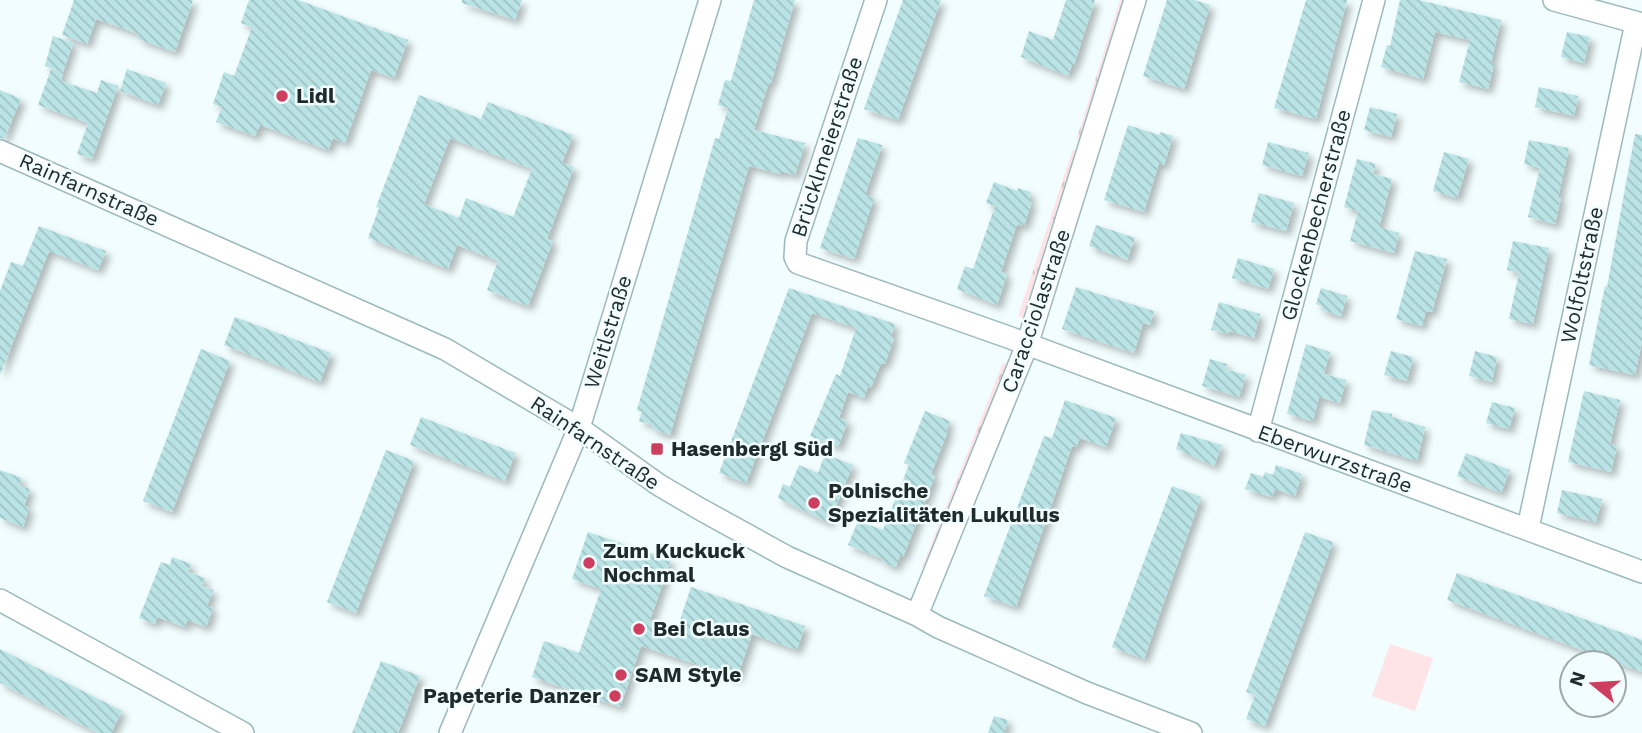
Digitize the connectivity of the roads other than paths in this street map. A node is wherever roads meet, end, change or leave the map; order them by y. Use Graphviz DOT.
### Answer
graph roads {
  1 [pos="710,0"];
  2 [pos="876,0"];
  3 [pos="1135,0"];
  4 [pos="1374,0"];
  5 [pos="1554,0"];
  6 [pos="1639,24"];
  7 [pos="0,151"];
  8 [pos="1027,345"];
  9 [pos="579,428"];
  10 [pos="1258,431"];
  11 [pos="1528,528"];
  12 [pos="1642,572"];
  13 [pos="0,600"];
  14 [pos="917,615"];
  15 [pos="243,733"];
  16 [pos="450,733"];
  17 [pos="1191,733"];
  1 -- 9 [label="street, Weitlstraße"];
  2 -- 8 [label="street, Brücklmeierstraße"];
  3 -- 8 [label="street, Caracciolastraße"];
  4 -- 10 [label="street, Glockenbecherstraße"];
  5 -- 6 [label="street"];
  6 -- 11 [label="street, Wolfoltstraße"];
  7 -- 9 [label="street, Rainfarnstraße"];
  8 -- 10 [label="street, Eberwurzstraße"];
  8 -- 14 [label="street, Caracciolastraße"];
  9 -- 14 [label="street, Rainfarnstraße"];
  9 -- 16 [label="street, Weitlstraße"];
  10 -- 11 [label="street, Eberwurzstraße"];
  11 -- 12 [label="street, Eberwurzstraße"];
  13 -- 15 [label="street"];
  14 -- 17 [label="street, Rainfarnstraße"];
}
